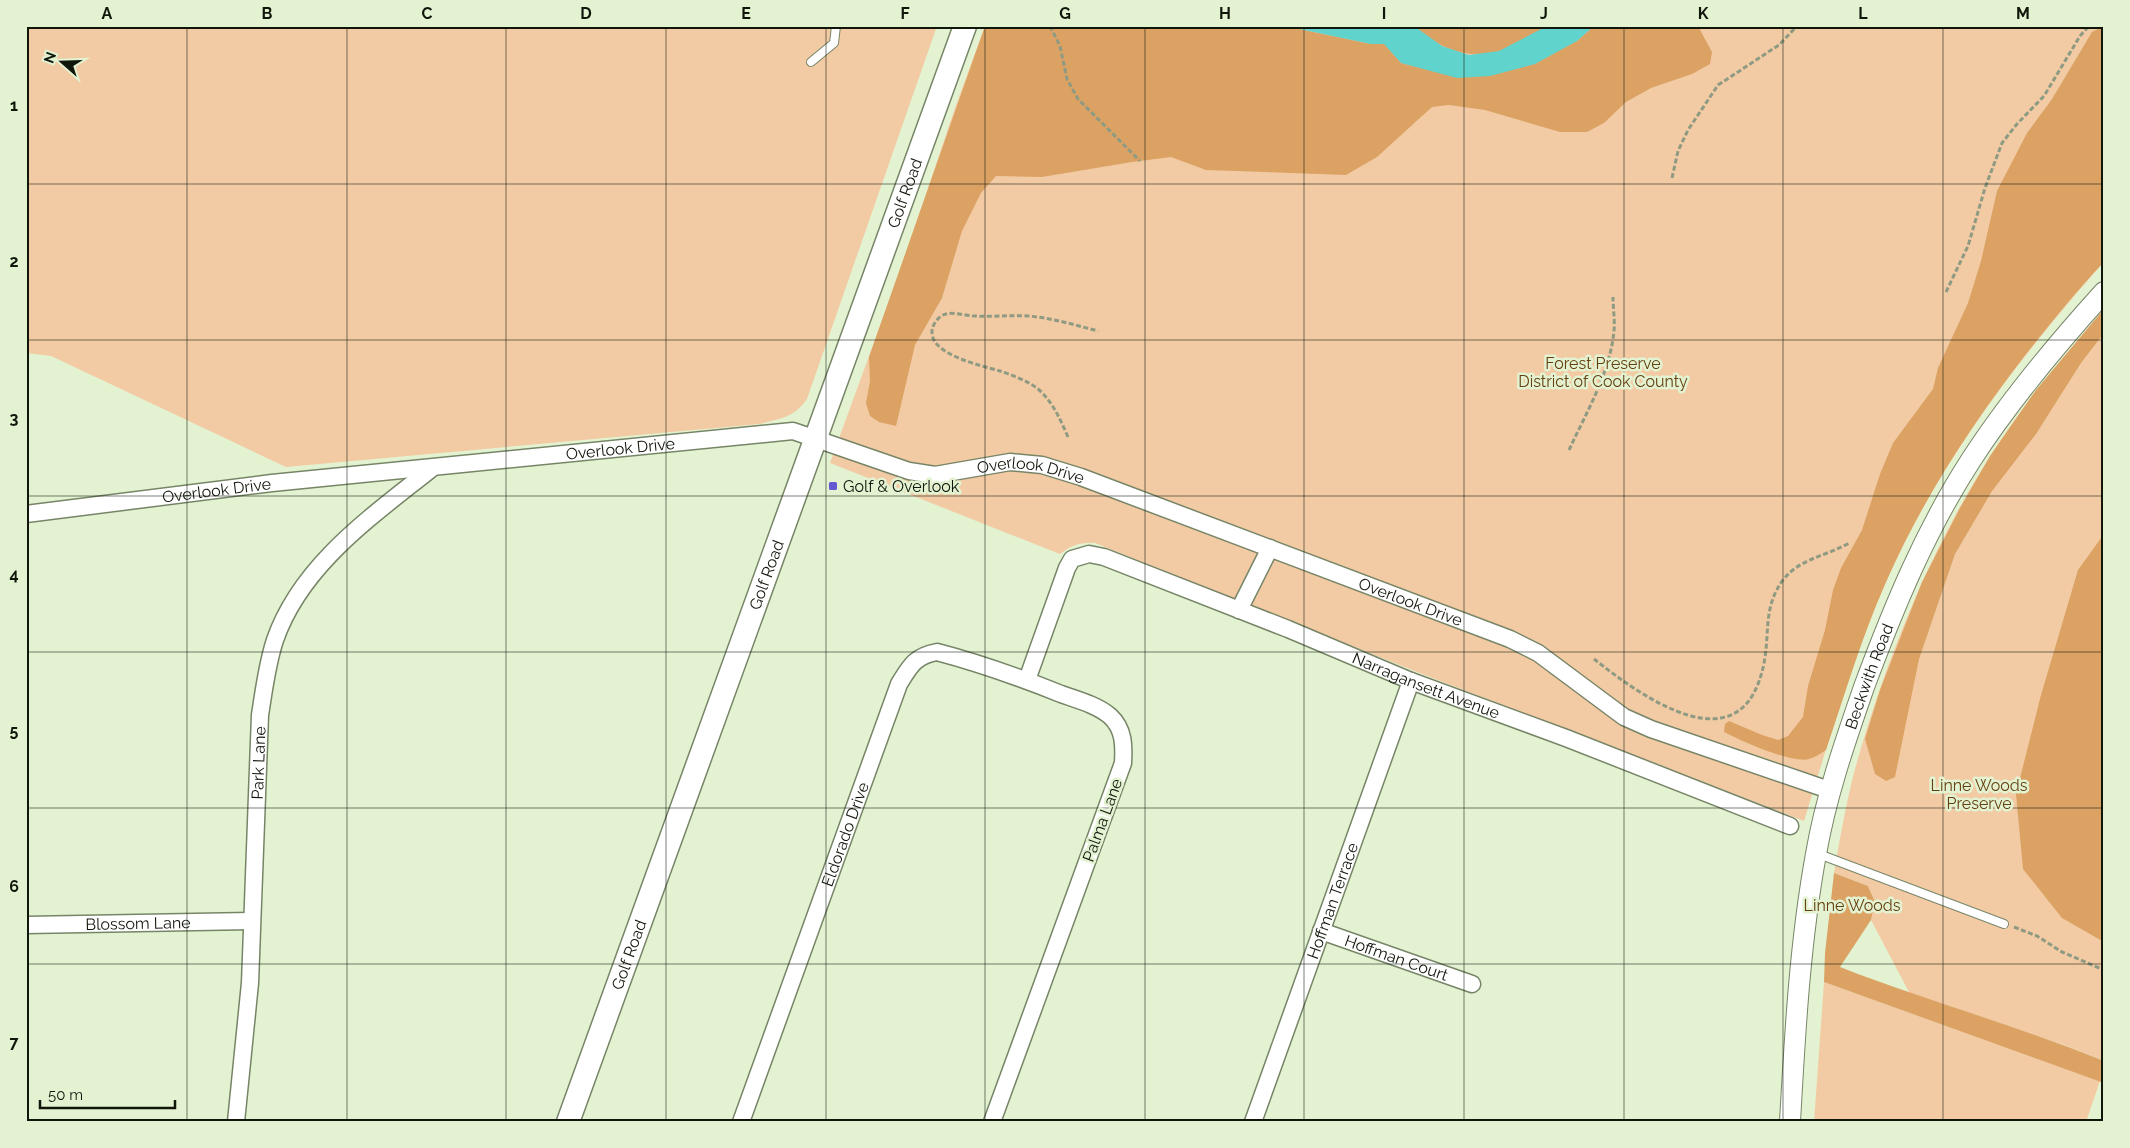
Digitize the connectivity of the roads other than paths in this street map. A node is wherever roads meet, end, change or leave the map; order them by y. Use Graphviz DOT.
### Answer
graph roads {
  1 [pos="836,26"];
  2 [pos="965,26"];
  3 [pos="811,62"];
  4 [pos="2104,292"];
  5 [pos="816,437"];
  6 [pos="431,468"];
  7 [pos="26,514"];
  8 [pos="1270,548"];
  9 [pos="1240,610"];
  10 [pos="1027,680"];
  11 [pos="1411,681"];
  12 [pos="1829,790"];
  13 [pos="1790,826"];
  14 [pos="1816,853"];
  15 [pos="251,922"];
  16 [pos="2004,924"];
  17 [pos="26,925"];
  18 [pos="1321,931"];
  19 [pos="1472,984"];
  20 [pos="236,1122"];
  21 [pos="568,1122"];
  22 [pos="741,1122"];
  23 [pos="992,1122"];
  24 [pos="1253,1122"];
  25 [pos="1790,1122"];
  1 -- 3 [label="lane"];
  2 -- 5 [label="main road, Golf Road"];
  4 -- 12 [label="street, Beckwith Road"];
  5 -- 6 [label="street, Overlook Drive"];
  5 -- 8 [label="street, Overlook Drive"];
  5 -- 21 [label="main road, Golf Road"];
  6 -- 7 [label="street, Overlook Drive"];
  6 -- 15 [label="street, Park Lane"];
  8 -- 9 [label="street"];
  8 -- 12 [label="street, Overlook Drive"];
  9 -- 10 [label="street, Narragansett Avenue"];
  9 -- 11 [label="street, Narragansett Avenue"];
  10 -- 22 [label="street, Eldorado Drive"];
  10 -- 23 [label="street, Palma Lane"];
  11 -- 13 [label="street, Narragansett Avenue"];
  11 -- 18 [label="street, Hoffman Terrace"];
  12 -- 14 [label="street, Beckwith Road"];
  14 -- 16 [label="lane"];
  14 -- 25 [label="street, Beckwith Road"];
  15 -- 17 [label="street, Blossom Lane"];
  15 -- 20 [label="street, Park Lane"];
  18 -- 19 [label="street, Hoffman Court"];
  18 -- 24 [label="street, Hoffman Terrace"];
}
